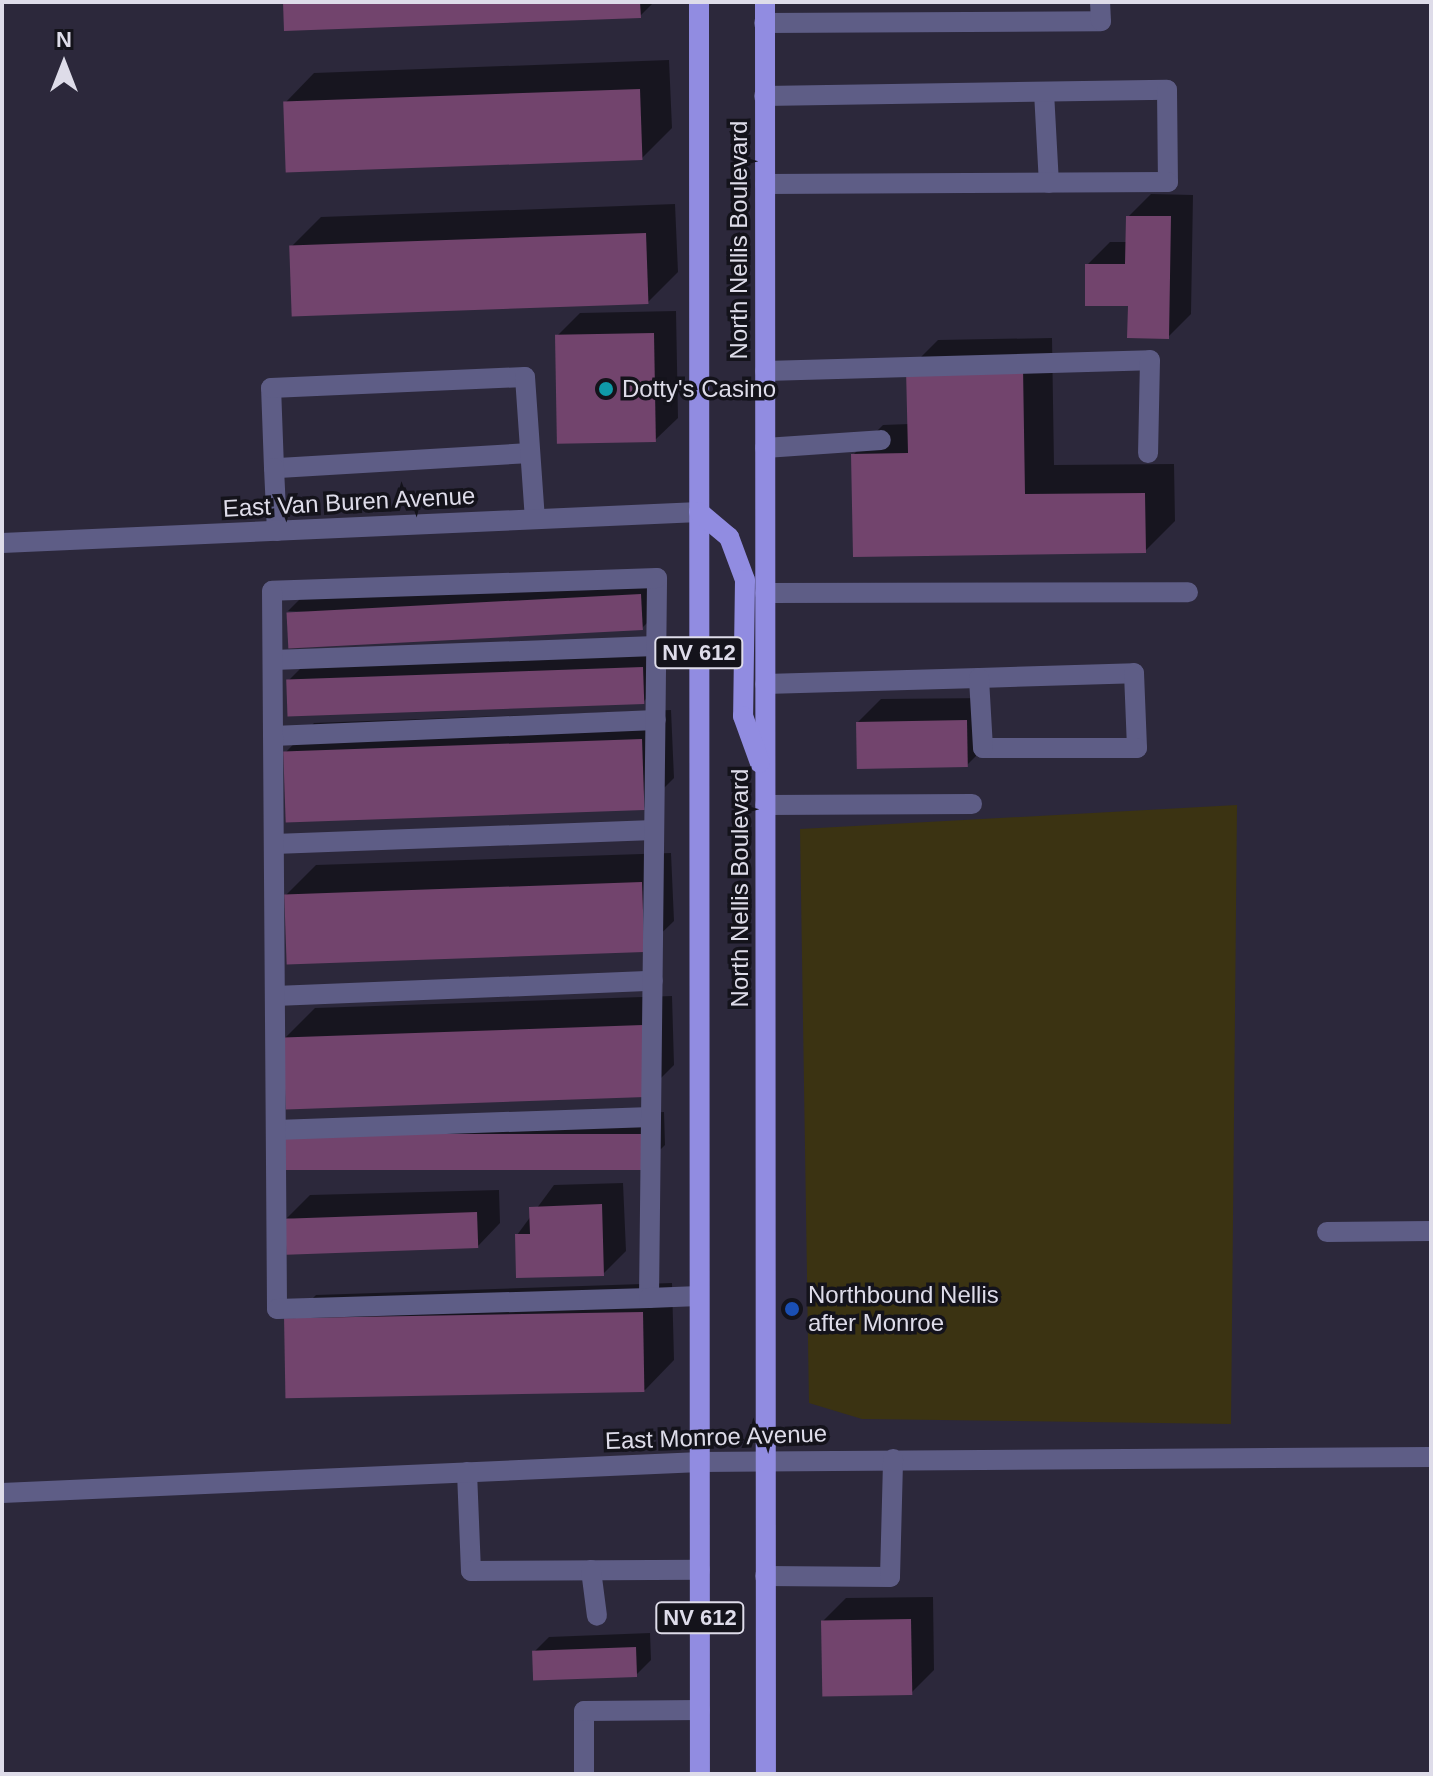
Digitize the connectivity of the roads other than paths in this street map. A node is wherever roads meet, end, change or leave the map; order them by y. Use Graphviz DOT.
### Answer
graph roads {
  1 [pos="699,2"];
  2 [pos="1100,2"];
  3 [pos="764,12"];
  4 [pos="1044,92"];
  5 [pos="764,96"];
  6 [pos="1049,183"];
  7 [pos="765,184"];
  8 [pos="765,371"];
  9 [pos="881,440"];
  10 [pos="765,448"];
  11 [pos="530,453"];
  12 [pos="1148,453"];
  13 [pos="274,468"];
  14 [pos="699,512"];
  15 [pos="535,519"];
  16 [pos="277,531"];
  17 [pos="2,543"];
  18 [pos="1188,592"];
  19 [pos="765,593"];
  20 [pos="656,646"];
  21 [pos="273,660"];
  22 [pos="979,678"];
  23 [pos="765,684"];
  24 [pos="656,720"];
  25 [pos="273,736"];
  26 [pos="765,778"];
  27 [pos="972,804"];
  28 [pos="765,805"];
  29 [pos="654,830"];
  30 [pos="274,844"];
  31 [pos="653,981"];
  32 [pos="275,996"];
  33 [pos="651,1117"];
  34 [pos="276,1130"];
  35 [pos="1431,1231"];
  36 [pos="1327,1232"];
  37 [pos="699,1296"];
  38 [pos="649,1298"];
  39 [pos="1431,1457"];
  40 [pos="893,1459"];
  41 [pos="766,1460"];
  42 [pos="700,1462"];
  43 [pos="467,1472"];
  44 [pos="2,1493"];
  45 [pos="591,1570"];
  46 [pos="700,1570"];
  47 [pos="765,1576"];
  48 [pos="597,1616"];
  49 [pos="700,1710"];
  50 [pos="584,1774"];
  51 [pos="700,1774"];
  52 [pos="766,1774"];
  1 -- 14 [label="main road, North Nellis Boulevard / NV 612"];
  2 -- 3 [label="street"];
  3 -- 5 [label="main road, North Nellis Boulevard / NV 612"];
  4 -- 5 [label="street"];
  4 -- 6 [label="street"];
  4 -- 6 [label="street"];
  5 -- 7 [label="main road, North Nellis Boulevard / NV 612"];
  6 -- 7 [label="street"];
  7 -- 8 [label="main road, North Nellis Boulevard / NV 612"];
  8 -- 10 [label="main road, North Nellis Boulevard / NV 612"];
  8 -- 12 [label="street"];
  9 -- 10 [label="street"];
  10 -- 19 [label="main road, North Nellis Boulevard / NV 612"];
  11 -- 13 [label="street"];
  11 -- 13 [label="street"];
  11 -- 15 [label="street"];
  13 -- 16 [label="street"];
  14 -- 15 [label="street, East Van Buren Avenue"];
  14 -- 26 [label="main road"];
  14 -- 37 [label="main road, North Nellis Boulevard / NV 612"];
  15 -- 16 [label="street, East Van Buren Avenue"];
  16 -- 17 [label="street, East Van Buren Avenue"];
  18 -- 19 [label="street"];
  19 -- 23 [label="main road, North Nellis Boulevard / NV 612"];
  20 -- 21 [label="street"];
  20 -- 21 [label="street"];
  20 -- 24 [label="street"];
  21 -- 25 [label="street"];
  22 -- 22 [label="street"];
  22 -- 23 [label="street"];
  23 -- 26 [label="main road, North Nellis Boulevard / NV 612"];
  24 -- 25 [label="street"];
  24 -- 29 [label="street"];
  25 -- 30 [label="street"];
  26 -- 28 [label="main road, North Nellis Boulevard / NV 612"];
  27 -- 28 [label="street"];
  28 -- 41 [label="main road, North Nellis Boulevard / NV 612"];
  29 -- 30 [label="street"];
  29 -- 31 [label="street"];
  30 -- 32 [label="street"];
  31 -- 32 [label="street"];
  31 -- 33 [label="street"];
  32 -- 34 [label="street"];
  33 -- 34 [label="street"];
  33 -- 38 [label="street"];
  34 -- 38 [label="street"];
  35 -- 36 [label="street"];
  37 -- 38 [label="street"];
  37 -- 42 [label="main road, North Nellis Boulevard / NV 612"];
  39 -- 40 [label="street, East Monroe Avenue"];
  40 -- 41 [label="street, East Monroe Avenue"];
  40 -- 47 [label="street"];
  41 -- 42 [label="street, East Monroe Avenue"];
  41 -- 47 [label="main road, North Nellis Boulevard / NV 612"];
  42 -- 43 [label="street, East Monroe Avenue"];
  42 -- 46 [label="main road, North Nellis Boulevard / NV 612"];
  43 -- 44 [label="street, East Monroe Avenue"];
  43 -- 45 [label="street"];
  45 -- 46 [label="street"];
  45 -- 48 [label="street"];
  46 -- 49 [label="main road, North Nellis Boulevard / NV 612"];
  47 -- 52 [label="main road, North Nellis Boulevard / NV 612"];
  49 -- 50 [label="street"];
  49 -- 51 [label="main road, North Nellis Boulevard / NV 612"];
}
